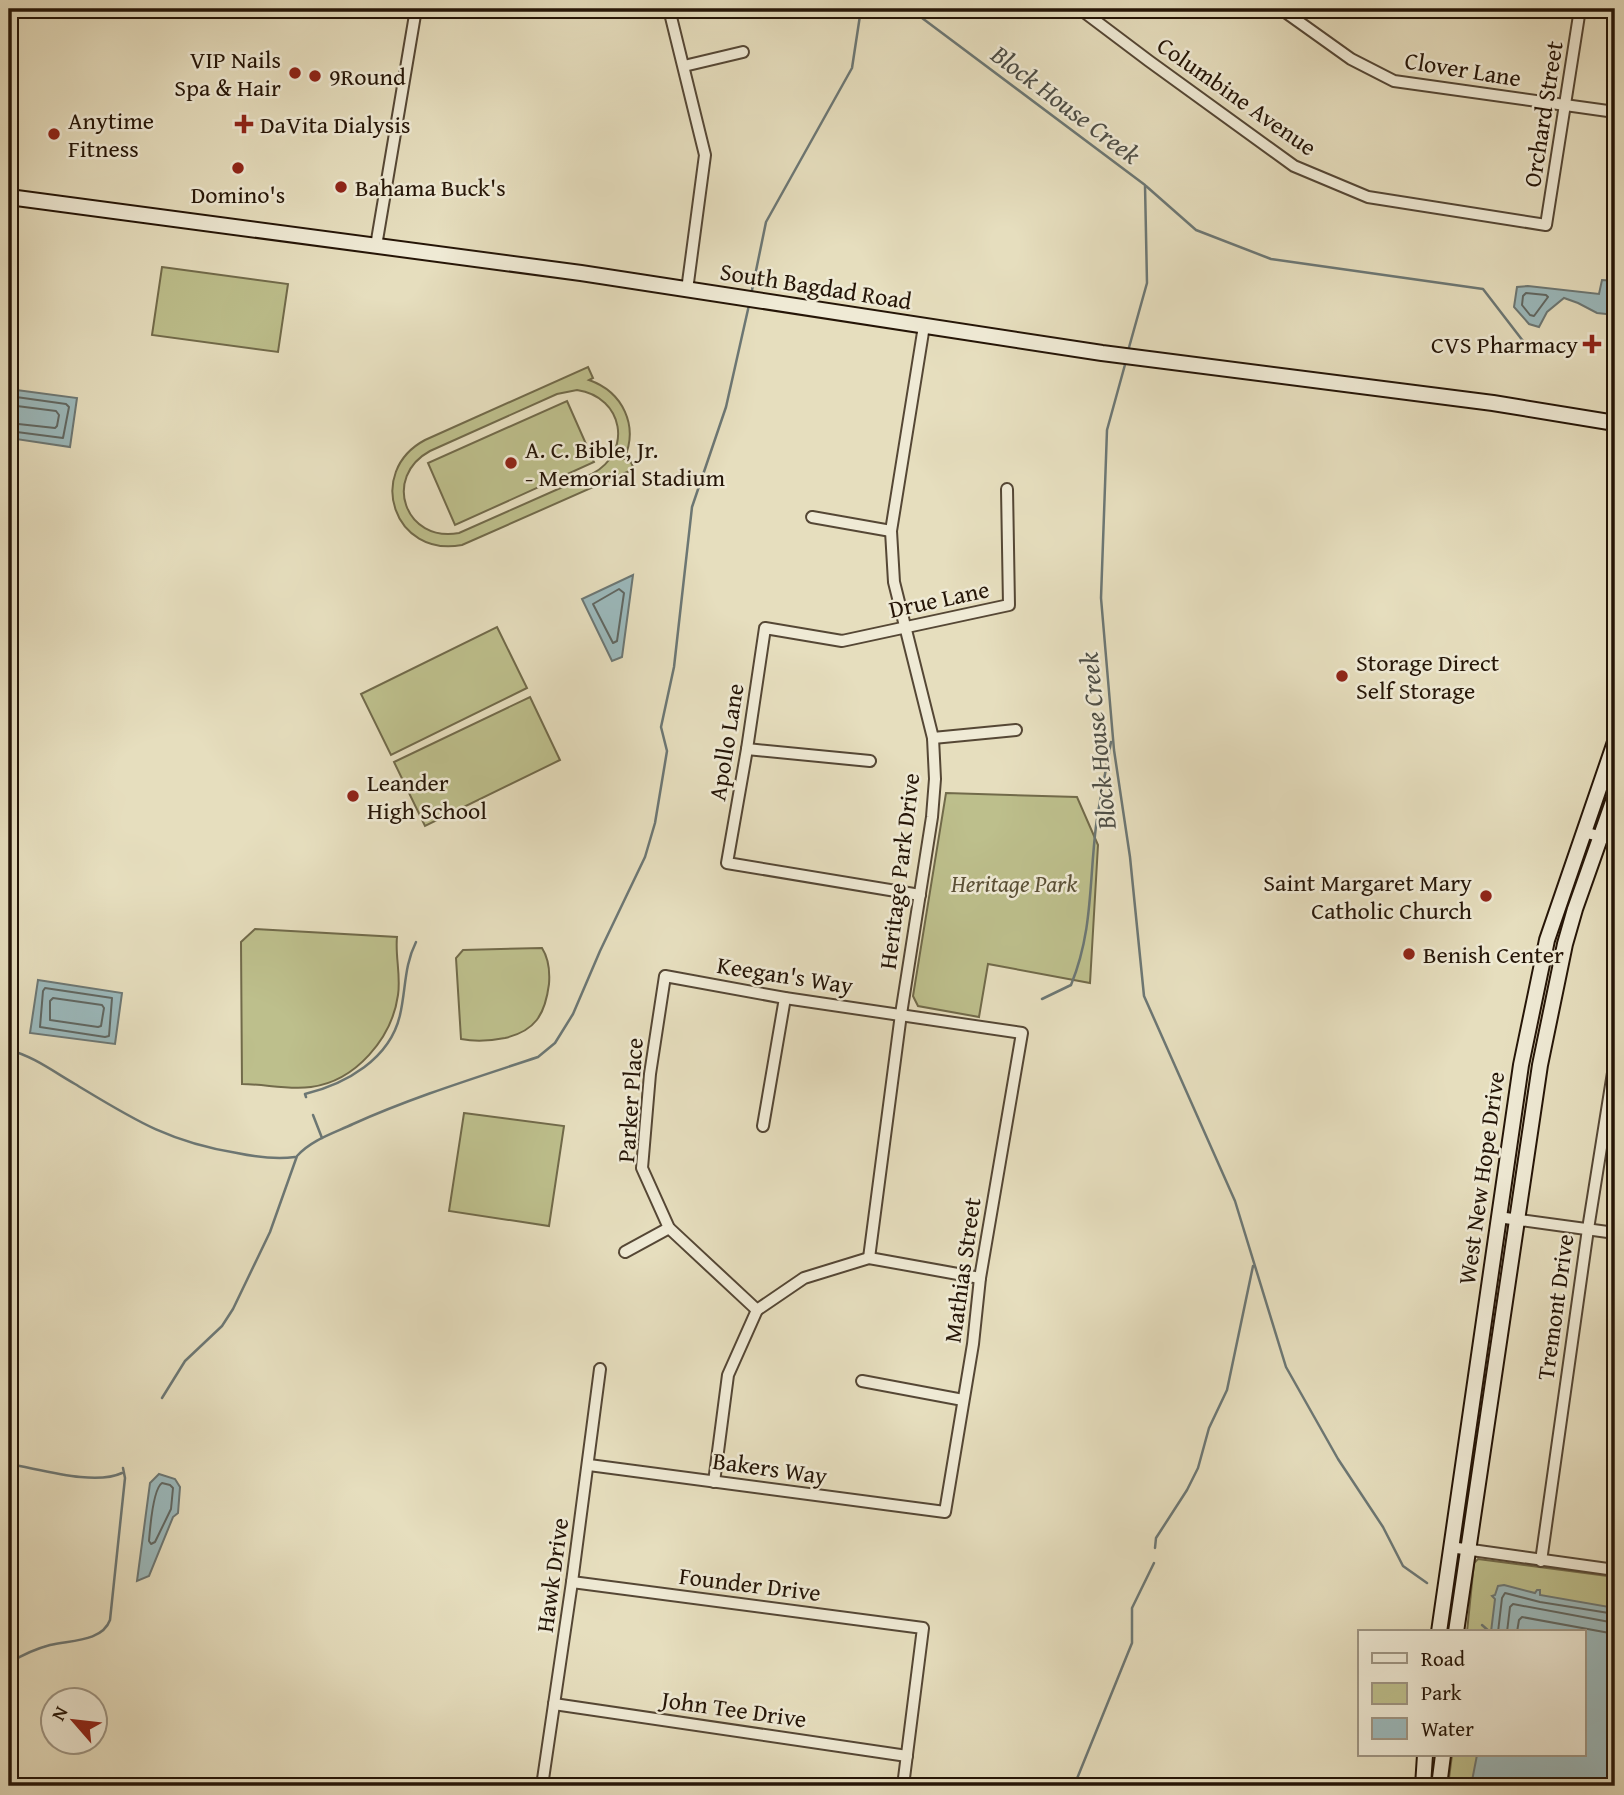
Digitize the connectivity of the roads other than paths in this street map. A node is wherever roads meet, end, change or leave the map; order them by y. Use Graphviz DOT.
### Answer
graph roads {
  1 [pos="416,9"];
  2 [pos="669,9"];
  3 [pos="1080,9"];
  4 [pos="1282,9"];
  5 [pos="1580,9"];
  6 [pos="743,52"];
  7 [pos="684,66"];
  8 [pos="1566,106"];
  9 [pos="1615,112"];
  10 [pos="9,197"];
  11 [pos="1546,225"];
  12 [pos="376,246"];
  13 [pos="687,289"];
  14 [pos="924,326"];
  15 [pos="1615,423"];
  16 [pos="1007,489"];
  17 [pos="813,517"];
  18 [pos="891,531"];
  19 [pos="765,628"];
  20 [pos="904,628"];
  21 [pos="1016,730"];
  22 [pos="933,738"];
  23 [pos="1615,742"];
  24 [pos="747,749"];
  25 [pos="870,761"];
  26 [pos="1615,796"];
  27 [pos="1583,832"];
  28 [pos="1608,839"];
  29 [pos="920,895"];
  30 [pos="665,976"];
  31 [pos="785,998"];
  32 [pos="901,1014"];
  33 [pos="1022,1033"];
  34 [pos="1615,1059"];
  35 [pos="1612,1102"];
  36 [pos="763,1126"];
  37 [pos="1499,1217"];
  38 [pos="1516,1219"];
  39 [pos="669,1228"];
  40 [pos="1588,1229"];
  41 [pos="1615,1233"];
  42 [pos="625,1252"];
  43 [pos="869,1258"];
  44 [pos="981,1278"];
  45 [pos="757,1310"];
  46 [pos="600,1369"];
  47 [pos="862,1381"];
  48 [pos="964,1400"];
  49 [pos="589,1465"];
  50 [pos="715,1482"];
  51 [pos="945,1512"];
  52 [pos="1450,1547"];
  53 [pos="1468,1550"];
  54 [pos="1541,1560"];
  55 [pos="1615,1570"];
  56 [pos="572,1582"];
  57 [pos="1439,1630"];
  58 [pos="1456,1630"];
  59 [pos="554,1704"];
  60 [pos="907,1756"];
  61 [pos="1425,1756"];
  62 [pos="1443,1756"];
  63 [pos="542,1786"];
  64 [pos="903,1786"];
  65 [pos="1423,1786"];
  66 [pos="1439,1786"];
  1 -- 12 [label="street"];
  2 -- 7 [label="street"];
  3 -- 11 [label="street, Columbine Avenue"];
  4 -- 8 [label="street, Clover Lane"];
  5 -- 8 [label="street, Orchard Street"];
  6 -- 7 [label="street"];
  7 -- 13 [label="street"];
  8 -- 9 [label="street, Clover Lane"];
  8 -- 11 [label="street, Orchard Street"];
  10 -- 12 [label="main road, South Bagdad Road"];
  12 -- 13 [label="main road, South Bagdad Road"];
  13 -- 14 [label="main road, South Bagdad Road"];
  14 -- 15 [label="main road, South Bagdad Road"];
  14 -- 18 [label="street, Heritage Park Drive"];
  16 -- 20 [label="street, Drue Lane"];
  17 -- 18 [label="street"];
  18 -- 20 [label="street, Heritage Park Drive"];
  19 -- 20 [label="street, Drue Lane"];
  19 -- 24 [label="street, Apollo Lane"];
  20 -- 22 [label="street, Heritage Park Drive"];
  21 -- 22 [label="street"];
  22 -- 29 [label="street, Heritage Park Drive"];
  23 -- 27 [label="main road, West New Hope Drive"];
  24 -- 25 [label="street"];
  24 -- 29 [label="street, Apollo Lane"];
  26 -- 28 [label="main road, West New Hope Drive"];
  27 -- 28 [label="street"];
  27 -- 37 [label="main road, West New Hope Drive"];
  28 -- 38 [label="main road, West New Hope Drive"];
  29 -- 32 [label="street, Heritage Park Drive"];
  30 -- 31 [label="street, Keegan's Way"];
  30 -- 39 [label="street, Parker Place"];
  31 -- 32 [label="street, Keegan's Way"];
  31 -- 36 [label="street"];
  32 -- 33 [label="street, Keegan's Way"];
  32 -- 43 [label="street, Heritage Park Drive"];
  33 -- 44 [label="street, Mathias Street"];
  34 -- 35 [label="street, Tremont Drive"];
  35 -- 40 [label="street, Tremont Drive"];
  37 -- 38 [label="street"];
  37 -- 52 [label="main road, West New Hope Drive"];
  38 -- 40 [label="street"];
  38 -- 53 [label="main road, West New Hope Drive"];
  39 -- 42 [label="street"];
  39 -- 45 [label="street, Parker Place"];
  40 -- 41 [label="street"];
  40 -- 54 [label="street, Tremont Drive"];
  43 -- 44 [label="street"];
  43 -- 45 [label="street"];
  44 -- 48 [label="street, Mathias Street"];
  45 -- 50 [label="street"];
  46 -- 49 [label="street, Hawk Drive"];
  47 -- 48 [label="street"];
  48 -- 51 [label="street, Mathias Street"];
  49 -- 50 [label="street, Bakers Way"];
  49 -- 56 [label="street, Hawk Drive"];
  50 -- 51 [label="street, Bakers Way"];
  52 -- 53 [label="street"];
  52 -- 57 [label="main road, West New Hope Drive"];
  53 -- 54 [label="street"];
  53 -- 58 [label="main road, West New Hope Drive"];
  54 -- 55 [label="street"];
  56 -- 59 [label="street, Hawk Drive"];
  56 -- 60 [label="street, Founder Drive"];
  59 -- 60 [label="street, John Tee Drive"];
  59 -- 63 [label="street, Hawk Drive"];
  60 -- 64 [label="street"];
  61 -- 65 [label="main road"];
  62 -- 66 [label="main road"];
}
